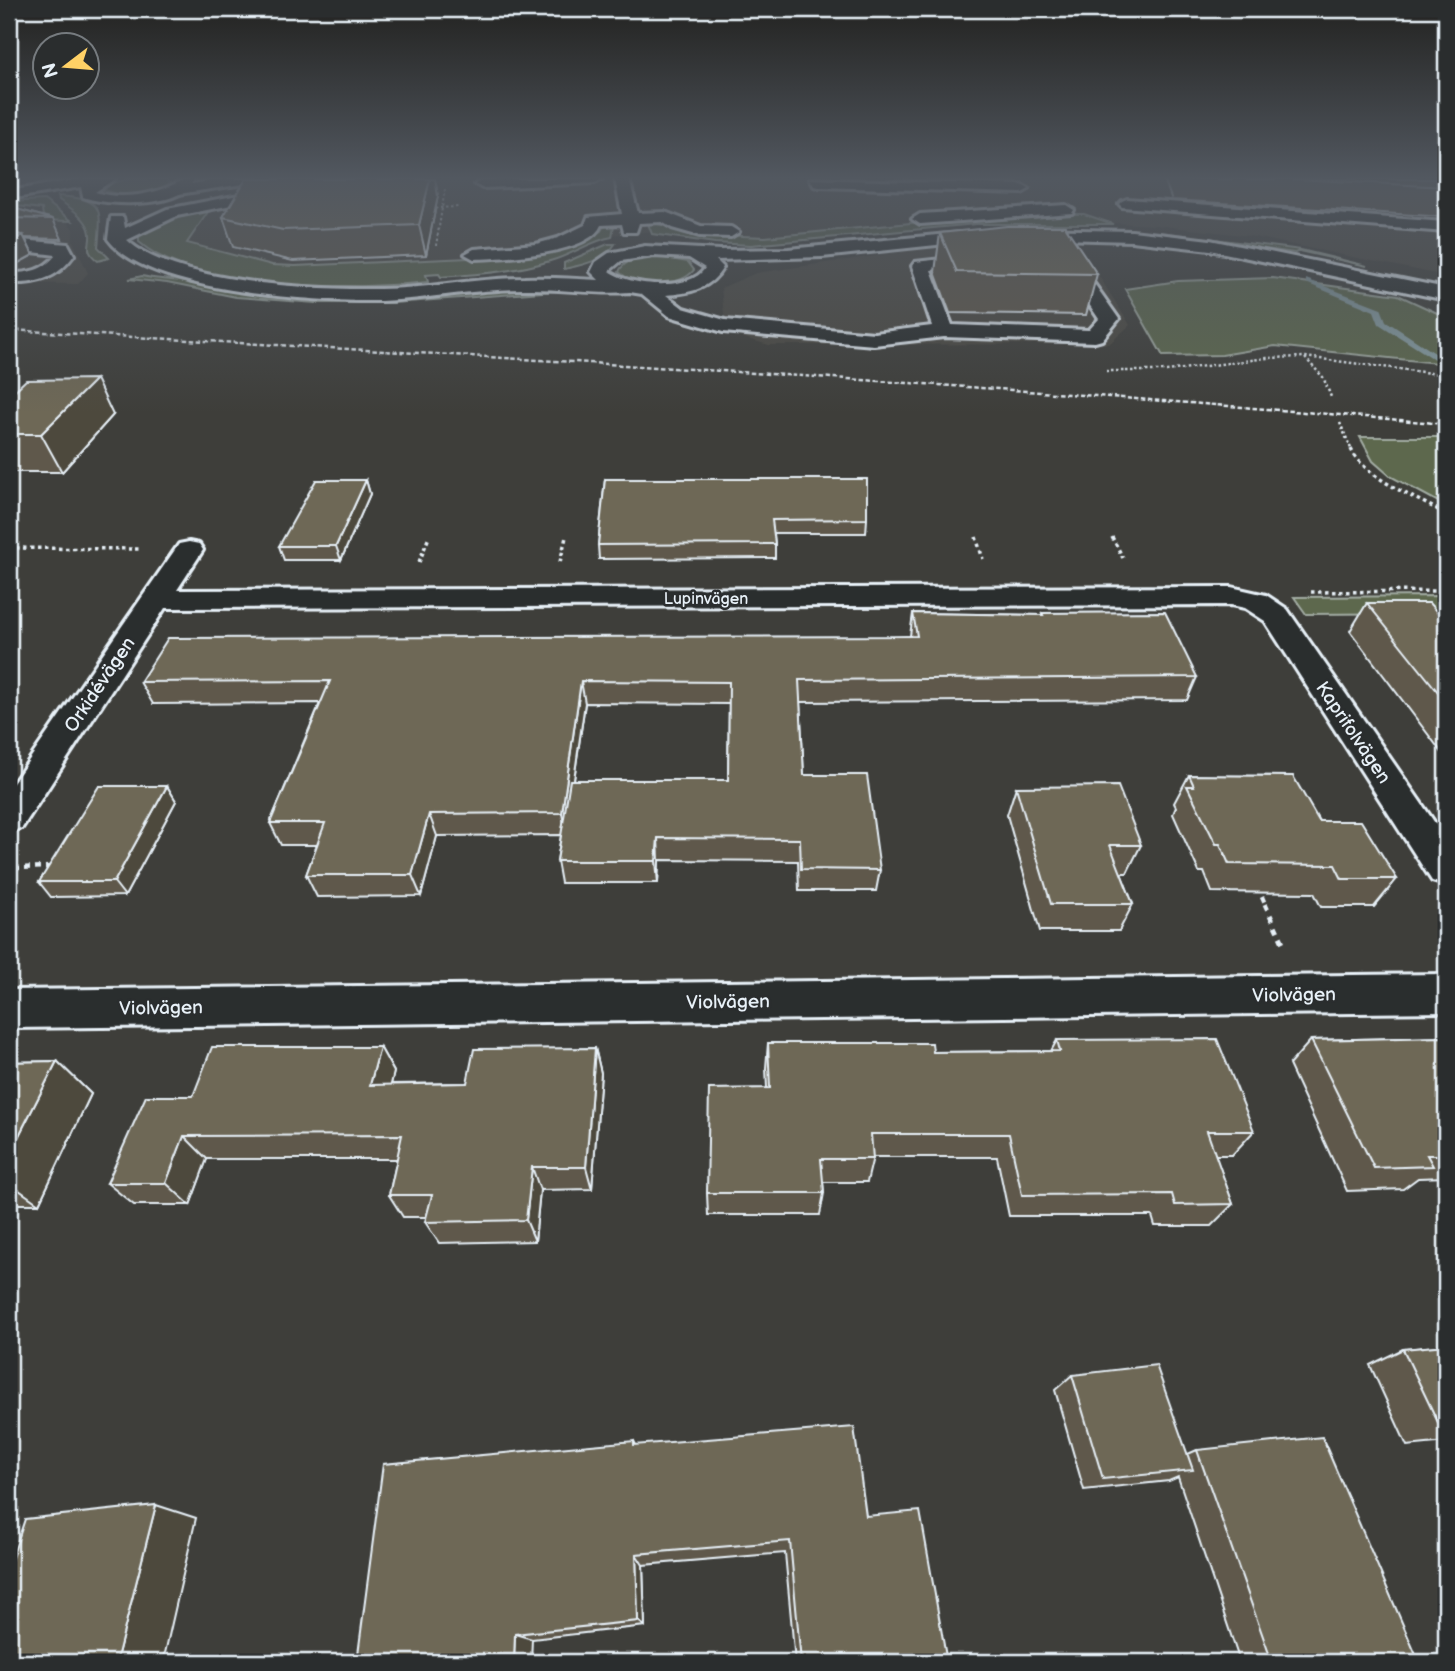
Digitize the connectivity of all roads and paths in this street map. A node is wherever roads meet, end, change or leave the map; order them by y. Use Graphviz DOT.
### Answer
graph roads {
  1 [pos="64,257"];
  2 [pos="138,257"];
  3 [pos="620,257"];
  4 [pos="700,257"];
  5 [pos="795,257"];
  6 [pos="1012,257"];
  7 [pos="1066,257"];
  8 [pos="1277,257"];
  9 [pos="612,259"];
  10 [pos="18,278"];
  11 [pos="698,282"];
  12 [pos="523,283"];
  13 [pos="637,288"];
  14 [pos="1421,290"];
  15 [pos="1446,294"];
  16 [pos="1446,300"];
  17 [pos="701,319"];
  18 [pos="943,331"];
  19 [pos="1305,357"];
  20 [pos="1331,397"];
  21 [pos="1340,423"];
  22 [pos="1446,514"];
  23 [pos="9,548"];
  24 [pos="189,550"];
  25 [pos="1446,591"];
  26 [pos="156,599"];
  27 [pos="1255,601"];
  28 [pos="9,818"];
  29 [pos="50,867"];
  30 [pos="15,869"];
  31 [pos="1446,870"];
  32 [pos="1262,897"];
  33 [pos="1288,954"];
  34 [pos="1446,993"];
  35 [pos="9,1009"];
  1 -- 10 [label="main road"];
  2 -- 12 [label="main road"];
  3 -- 9 [label="main road"];
  4 -- 11 [label="main road"];
  5 -- 11 [label="main road"];
  6 -- 18 [label="main road"];
  7 -- 18 [label="main road"];
  8 -- 14 [label="main road"];
  9 -- 12 [label="main road"];
  9 -- 13 [label="main road"];
  11 -- 13 [label="main road"];
  11 -- 17 [label="main road"];
  12 -- 13 [label="main road"];
  13 -- 17 [label="main road"];
  14 -- 15 [label="main road"];
  14 -- 16 [label="main road"];
  17 -- 18 [label="main road"];
  19 -- 20 [label="path"];
  21 -- 22 [label="path"];
  23 -- 24 [label="path"];
  24 -- 26 [label="main road, Orkidévägen"];
  25 -- 27 [label="path"];
  26 -- 27 [label="main road, Lupinvägen"];
  26 -- 28 [label="main road, Orkidévägen"];
  27 -- 31 [label="main road, Kaprifolvägen"];
  29 -- 30 [label="path"];
  32 -- 33 [label="path"];
  34 -- 35 [label="main road, Violvägen"];
}
